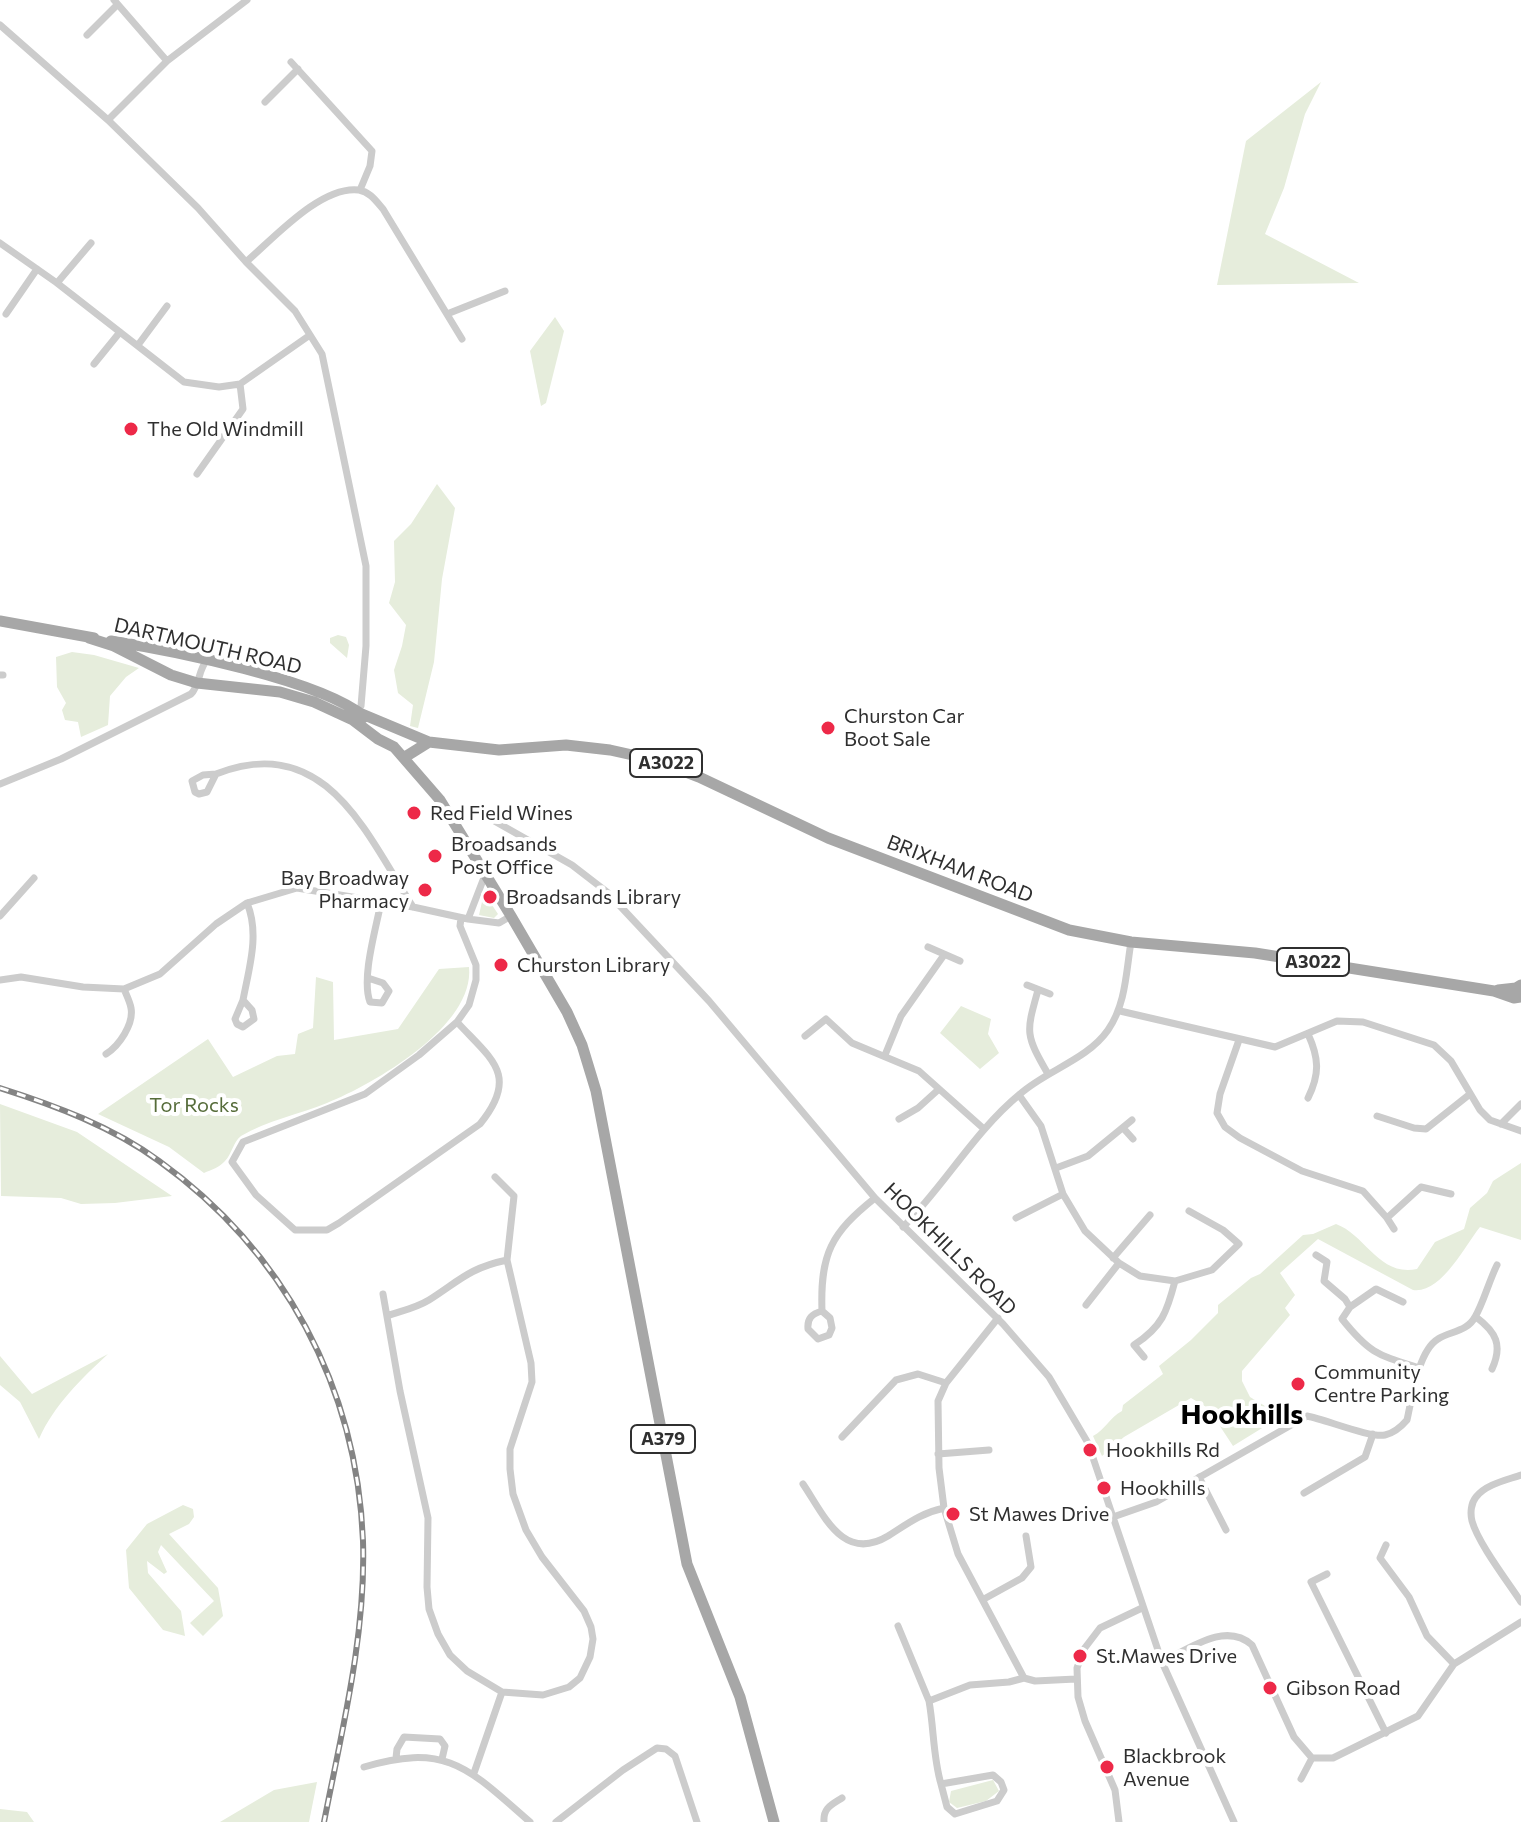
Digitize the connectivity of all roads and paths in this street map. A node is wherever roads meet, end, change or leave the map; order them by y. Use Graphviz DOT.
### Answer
graph roads {
  1 [pos="247,0"];
  2 [pos="116,3"];
  3 [pos="0,25"];
  4 [pos="87,35"];
  5 [pos="167,61"];
  6 [pos="291,62"];
  7 [pos="298,69"];
  8 [pos="265,102"];
  9 [pos="108,120"];
  10 [pos="360,190"];
  11 [pos="0,243"];
  12 [pos="91,243"];
  13 [pos="246,262"];
  14 [pos="37,269"];
  15 [pos="57,283"];
  16 [pos="505,291"];
  17 [pos="167,306"];
  18 [pos="6,314"];
  19 [pos="447,314"];
  20 [pos="120,332"];
  21 [pos="310,335"];
  22 [pos="462,339"];
  23 [pos="138,345"];
  24 [pos="94,364"];
  25 [pos="240,384"];
  26 [pos="197,474"];
  27 [pos="0,621"];
  28 [pos="89,638"];
  29 [pos="207,660"];
  30 [pos="197,683"];
  31 [pos="358,715"];
  32 [pos="429,742"];
  33 [pos="405,757"];
  34 [pos="216,774"];
  35 [pos="0,784"];
  36 [pos="482,814"];
  37 [pos="485,875"];
  38 [pos="34,878"];
  39 [pos="381,902"];
  40 [pos="247,903"];
  41 [pos="413,907"];
  42 [pos="0,916"];
  43 [pos="511,916"];
  44 [pos="465,918"];
  45 [pos="1131,942"];
  46 [pos="928,947"];
  47 [pos="944,955"];
  48 [pos="960,961"];
  49 [pos="368,978"];
  50 [pos="0,980"];
  51 [pos="1027,985"];
  52 [pos="1521,985"];
  53 [pos="124,989"];
  54 [pos="1038,990"];
  55 [pos="1494,991"];
  56 [pos="1050,994"];
  57 [pos="1521,997"];
  58 [pos="243,1000"];
  59 [pos="1120,1011"];
  60 [pos="834,1012"];
  61 [pos="826,1019"];
  62 [pos="457,1022"];
  63 [pos="1308,1034"];
  64 [pos="805,1036"];
  65 [pos="1239,1040"];
  66 [pos="106,1054"];
  67 [pos="885,1055"];
  68 [pos="1048,1074"];
  69 [pos="939,1089"];
  70 [pos="1470,1094"];
  71 [pos="1019,1095"];
  72 [pos="1308,1098"];
  73 [pos="1521,1104"];
  74 [pos="1377,1116"];
  75 [pos="899,1119"];
  76 [pos="1132,1120"];
  77 [pos="1501,1124"];
  78 [pos="984,1129"];
  79 [pos="1124,1129"];
  80 [pos="1521,1131"];
  81 [pos="1133,1139"];
  82 [pos="1056,1168"];
  83 [pos="495,1177"];
  84 [pos="1063,1194"];
  85 [pos="1451,1194"];
  86 [pos="875,1198"];
  87 [pos="1189,1211"];
  88 [pos="1150,1215"];
  89 [pos="1016,1218"];
  90 [pos="1387,1218"];
  91 [pos="903,1227"];
  92 [pos="1394,1229"];
  93 [pos="1316,1255"];
  94 [pos="507,1260"];
  95 [pos="1116,1260"];
  96 [pos="1497,1265"];
  97 [pos="1175,1281"];
  98 [pos="383,1294"];
  99 [pos="1403,1302"];
  100 [pos="1086,1305"];
  101 [pos="1350,1307"];
  102 [pos="822,1311"];
  103 [pos="387,1316"];
  104 [pos="1476,1317"];
  105 [pos="998,1318"];
  106 [pos="1144,1357"];
  107 [pos="1419,1368"];
  108 [pos="1492,1369"];
  109 [pos="946,1383"];
  110 [pos="1373,1434"];
  111 [pos="842,1437"];
  112 [pos="989,1450"];
  113 [pos="938,1454"];
  114 [pos="1521,1475"];
  115 [pos="1199,1477"];
  116 [pos="803,1484"];
  117 [pos="1304,1493"];
  118 [pos="944,1508"];
  119 [pos="1113,1517"];
  120 [pos="1226,1530"];
  121 [pos="1026,1536"];
  122 [pos="1386,1545"];
  123 [pos="1380,1558"];
  124 [pos="1371,1562"];
  125 [pos="1327,1574"];
  126 [pos="1311,1582"];
  127 [pos="1301,1586"];
  128 [pos="984,1599"];
  129 [pos="1521,1602"];
  130 [pos="1142,1608"];
  131 [pos="1521,1622"];
  132 [pos="898,1626"];
  133 [pos="1162,1662"];
  134 [pos="1454,1664"];
  135 [pos="1024,1678"];
  136 [pos="1076,1679"];
  137 [pos="502,1692"];
  138 [pos="929,1701"];
  139 [pos="1386,1733"];
  140 [pos="396,1758"];
  141 [pos="1312,1758"];
  142 [pos="442,1759"];
  143 [pos="364,1767"];
  144 [pos="474,1773"];
  145 [pos="1301,1779"];
  146 [pos="941,1784"];
  147 [pos="842,1798"];
  148 [pos="530,1822"];
  149 [pos="556,1822"];
  150 [pos="697,1822"];
  151 [pos="774,1822"];
  152 [pos="824,1822"];
  153 [pos="1119,1822"];
  154 [pos="1234,1822"];
  1 -- 5 [label="street"];
  2 -- 4 [label="street"];
  2 -- 5 [label="street"];
  3 -- 9 [label="street"];
  5 -- 9 [label="street"];
  6 -- 7 [label="street"];
  7 -- 8 [label="street"];
  7 -- 10 [label="street"];
  9 -- 13 [label="street"];
  10 -- 13 [label="street"];
  10 -- 19 [label="street"];
  11 -- 14 [label="street"];
  12 -- 15 [label="street"];
  13 -- 21 [label="street"];
  14 -- 15 [label="street"];
  14 -- 18 [label="street"];
  15 -- 20 [label="street"];
  16 -- 19 [label="street"];
  17 -- 23 [label="street"];
  19 -- 22 [label="street"];
  20 -- 23 [label="street"];
  20 -- 24 [label="street"];
  21 -- 25 [label="street"];
  21 -- 31 [label="street"];
  23 -- 25 [label="street"];
  25 -- 26 [label="street"];
  27 -- 28 [label="main road, DARTMOUTH ROAD / A3022"];
  28 -- 29 [label="main road, DARTMOUTH ROAD / A3022"];
  28 -- 30 [label="main road, DARTMOUTH ROAD / A3022"];
  29 -- 30 [label="street"];
  29 -- 31 [label="main road, DARTMOUTH ROAD / A3022"];
  30 -- 31 [label="main road, DARTMOUTH ROAD / A3022"];
  30 -- 35 [label="street"];
  31 -- 32 [label="main road, BRIXHAM ROAD / A3022"];
  31 -- 33 [label="main road"];
  32 -- 33 [label="main road"];
  32 -- 45 [label="main road, BRIXHAM ROAD / A3022"];
  33 -- 37 [label="main road, A379"];
  34 -- 41 [label="street"];
  36 -- 86 [label="street, HOOKHILLS ROAD"];
  37 -- 43 [label="main road, A379"];
  37 -- 44 [label="street"];
  38 -- 42 [label="street"];
  39 -- 40 [label="street"];
  39 -- 41 [label="street"];
  39 -- 49 [label="street"];
  40 -- 53 [label="street"];
  40 -- 58 [label="street"];
  41 -- 44 [label="street"];
  43 -- 44 [label="street"];
  43 -- 151 [label="main road, A379"];
  44 -- 62 [label="street"];
  45 -- 55 [label="main road, BRIXHAM ROAD / A3022"];
  45 -- 59 [label="street"];
  46 -- 47 [label="street"];
  47 -- 48 [label="street"];
  47 -- 67 [label="street"];
  50 -- 53 [label="street"];
  51 -- 54 [label="street"];
  52 -- 55 [label="main road, BRIXHAM ROAD / A3022"];
  53 -- 66 [label="street"];
  54 -- 56 [label="street"];
  54 -- 68 [label="street"];
  55 -- 57 [label="main road, BRIXHAM ROAD / A3022"];
  59 -- 65 [label="street"];
  59 -- 68 [label="street"];
  60 -- 61 [label="street"];
  61 -- 64 [label="street"];
  61 -- 67 [label="street"];
  62 -- 62 [label="street"];
  63 -- 65 [label="street"];
  63 -- 70 [label="street"];
  63 -- 72 [label="street"];
  65 -- 90 [label="street"];
  67 -- 69 [label="street"];
  68 -- 71 [label="street"];
  69 -- 75 [label="street"];
  69 -- 78 [label="street"];
  70 -- 74 [label="street"];
  70 -- 77 [label="street"];
  71 -- 78 [label="street"];
  71 -- 82 [label="street"];
  73 -- 77 [label="street"];
  76 -- 79 [label="street"];
  77 -- 80 [label="street"];
  78 -- 91 [label="street"];
  79 -- 81 [label="street"];
  79 -- 82 [label="street"];
  82 -- 84 [label="street"];
  83 -- 94 [label="street"];
  84 -- 89 [label="street"];
  84 -- 95 [label="street"];
  85 -- 90 [label="street"];
  86 -- 91 [label="street, HOOKHILLS ROAD"];
  86 -- 102 [label="street"];
  87 -- 97 [label="street"];
  88 -- 95 [label="street"];
  90 -- 92 [label="street"];
  91 -- 105 [label="street, HOOKHILLS ROAD"];
  93 -- 101 [label="street"];
  94 -- 103 [label="street"];
  94 -- 137 [label="street"];
  95 -- 97 [label="street"];
  95 -- 100 [label="street"];
  96 -- 104 [label="street"];
  97 -- 106 [label="street"];
  98 -- 103 [label="street"];
  99 -- 101 [label="street"];
  101 -- 107 [label="street"];
  103 -- 137 [label="street"];
  104 -- 107 [label="street"];
  104 -- 108 [label="street"];
  105 -- 109 [label="street"];
  105 -- 119 [label="street, HOOKHILLS ROAD"];
  107 -- 110 [label="street"];
  109 -- 111 [label="street"];
  109 -- 113 [label="street"];
  110 -- 115 [label="street"];
  110 -- 117 [label="street"];
  112 -- 113 [label="street"];
  113 -- 118 [label="street"];
  114 -- 129 [label="street"];
  115 -- 119 [label="street"];
  115 -- 120 [label="street"];
  116 -- 118 [label="street"];
  118 -- 128 [label="street"];
  119 -- 130 [label="street, HOOKHILLS ROAD"];
  121 -- 128 [label="street"];
  122 -- 123 [label="street"];
  123 -- 124 [label="street"];
  123 -- 134 [label="street"];
  125 -- 126 [label="street"];
  126 -- 127 [label="street"];
  126 -- 139 [label="street"];
  128 -- 135 [label="street"];
  130 -- 133 [label="street, HOOKHILLS ROAD"];
  130 -- 136 [label="street"];
  131 -- 134 [label="street"];
  132 -- 138 [label="street"];
  133 -- 141 [label="street"];
  133 -- 154 [label="street, HOOKHILLS ROAD"];
  134 -- 139 [label="street"];
  135 -- 136 [label="street"];
  135 -- 138 [label="street"];
  136 -- 153 [label="street"];
  137 -- 144 [label="street"];
  138 -- 146 [label="street"];
  139 -- 141 [label="street"];
  140 -- 142 [label="street"];
  140 -- 142 [label="street"];
  140 -- 143 [label="street"];
  141 -- 145 [label="street"];
  142 -- 144 [label="street"];
  144 -- 148 [label="street"];
  146 -- 146 [label="street"];
  147 -- 152 [label="street"];
  149 -- 150 [label="street"];
}
